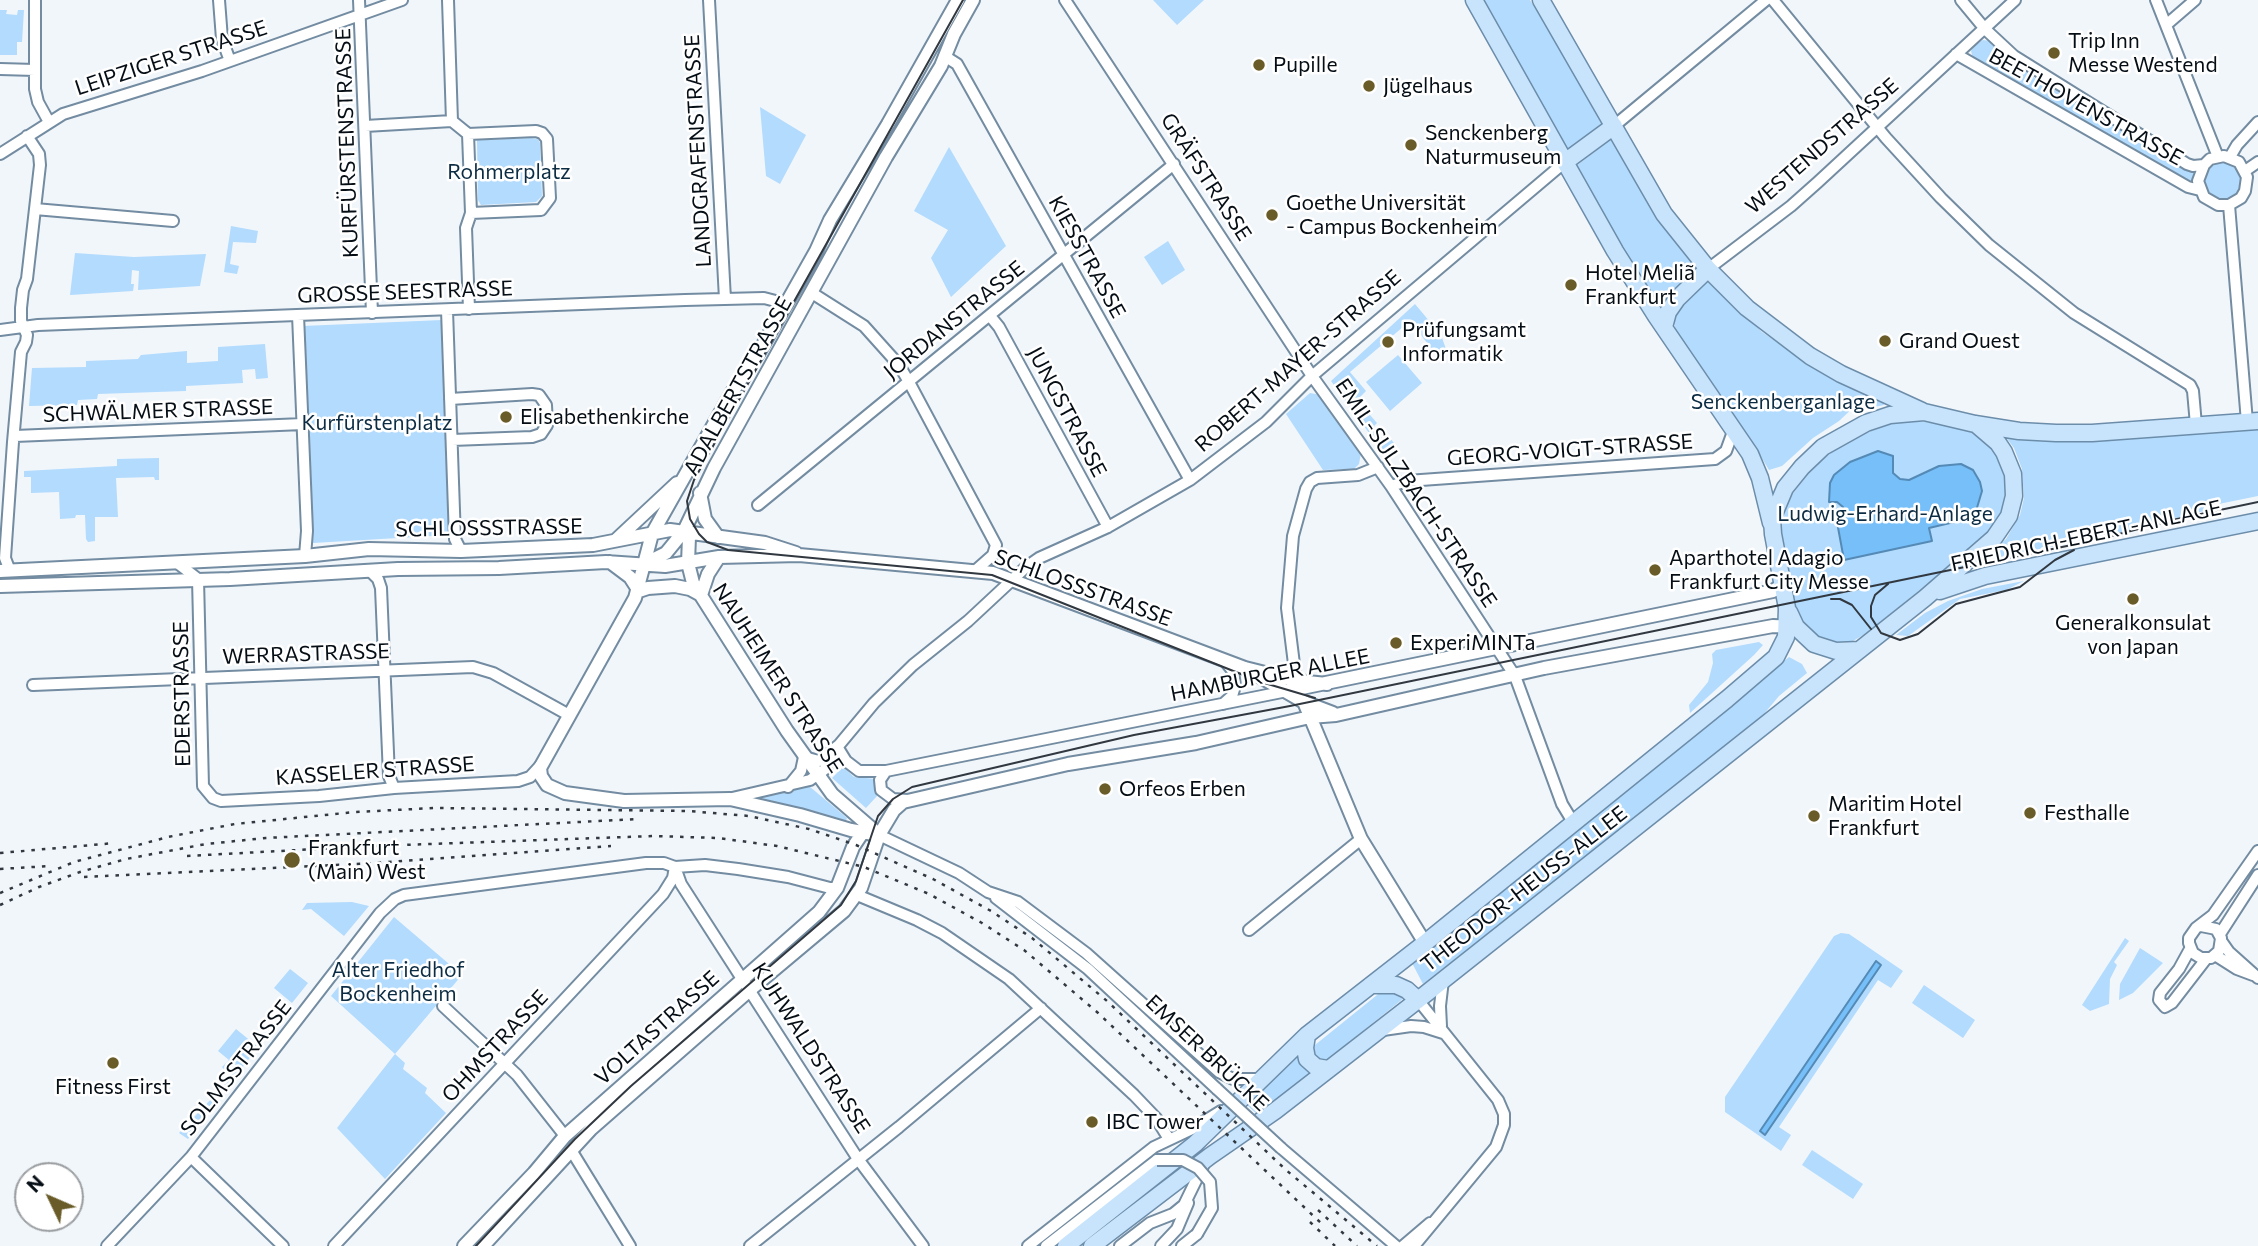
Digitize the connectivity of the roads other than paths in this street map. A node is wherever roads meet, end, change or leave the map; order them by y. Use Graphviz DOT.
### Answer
graph roads {
  1 [pos="35,0"];
  2 [pos="219,0"];
  3 [pos="359,0"];
  4 [pos="402,0"];
  5 [pos="448,0"];
  6 [pos="709,0"];
  7 [pos="958,0"];
  8 [pos="973,0"];
  9 [pos="1065,0"];
  10 [pos="1474,0"];
  11 [pos="1541,0"];
  12 [pos="1766,0"];
  13 [pos="1773,0"];
  14 [pos="1961,0"];
  15 [pos="2015,0"];
  16 [pos="2156,0"];
  17 [pos="2195,0"];
  18 [pos="361,14"];
  19 [pos="2166,25"];
  20 [pos="1985,29"];
  21 [pos="1956,54"];
  22 [pos="946,57"];
  23 [pos="230,61"];
  24 [pos="0,69"];
  25 [pos="35,70"];
  26 [pos="918,70"];
  27 [pos="932,80"];
  28 [pos="452,121"];
  29 [pos="49,122"];
  30 [pos="2258,122"];
  31 [pos="365,126"];
  32 [pos="1614,126"];
  33 [pos="1877,128"];
  34 [pos="468,134"];
  35 [pos="27,136"];
  36 [pos="0,154"];
  37 [pos="2224,157"];
  38 [pos="1565,162"];
  39 [pos="2258,162"];
  40 [pos="1174,164"];
  41 [pos="2204,165"];
  42 [pos="2245,171"];
  43 [pos="2200,190"];
  44 [pos="2245,191"];
  45 [pos="2256,197"];
  46 [pos="2229,205"];
  47 [pos="35,209"];
  48 [pos="838,209"];
  49 [pos="471,213"];
  50 [pos="853,215"];
  51 [pos="173,221"];
  52 [pos="1064,256"];
  53 [pos="1708,269"];
  54 [pos="810,296"];
  55 [pos="725,299"];
  56 [pos="787,304"];
  57 [pos="469,309"];
  58 [pos="447,310"];
  59 [pos="372,313"];
  60 [pos="298,316"];
  61 [pos="990,316"];
  62 [pos="797,320"];
  63 [pos="24,327"];
  64 [pos="1664,327"];
  65 [pos="0,330"];
  66 [pos="1312,376"];
  67 [pos="909,382"];
  68 [pos="450,399"];
  69 [pos="1924,412"];
  70 [pos="2252,421"];
  71 [pos="303,424"];
  72 [pos="1975,425"];
  73 [pos="2196,425"];
  74 [pos="1734,429"];
  75 [pos="15,436"];
  76 [pos="452,440"];
  77 [pos="1378,467"];
  78 [pos="685,476"];
  79 [pos="1190,480"];
  80 [pos="1391,486"];
  81 [pos="700,493"];
  82 [pos="758,505"];
  83 [pos="2258,520"];
  84 [pos="1771,525"];
  85 [pos="1108,527"];
  86 [pos="684,531"];
  87 [pos="652,534"];
  88 [pos="718,537"];
  89 [pos="615,541"];
  90 [pos="673,547"];
  91 [pos="461,551"];
  92 [pos="799,555"];
  93 [pos="305,556"];
  94 [pos="719,557"];
  95 [pos="176,562"];
  96 [pos="610,562"];
  97 [pos="688,563"];
  98 [pos="644,564"];
  99 [pos="369,570"];
  100 [pos="976,570"];
  101 [pos="5,571"];
  102 [pos="306,573"];
  103 [pos="1014,580"];
  104 [pos="1782,585"];
  105 [pos="0,586"];
  106 [pos="198,586"];
  107 [pos="639,592"];
  108 [pos="701,595"];
  109 [pos="1925,598"];
  110 [pos="1789,630"];
  111 [pos="1497,648"];
  112 [pos="1860,650"];
  113 [pos="1224,660"];
  114 [pos="385,670"];
  115 [pos="1515,676"];
  116 [pos="200,678"];
  117 [pos="1327,684"];
  118 [pos="33,685"];
  119 [pos="1297,691"];
  120 [pos="1223,704"];
  121 [pos="569,715"];
  122 [pos="1336,715"];
  123 [pos="1310,718"];
  124 [pos="839,746"];
  125 [pos="804,757"];
  126 [pos="541,765"];
  127 [pos="886,771"];
  128 [pos="817,775"];
  129 [pos="788,787"];
  130 [pos="394,788"];
  131 [pos="207,793"];
  132 [pos="730,799"];
  133 [pos="908,800"];
  134 [pos="1573,822"];
  135 [pos="863,832"];
  136 [pos="879,835"];
  137 [pos="1361,839"];
  138 [pos="2258,851"];
  139 [pos="675,867"];
  140 [pos="2258,875"];
  141 [pos="837,887"];
  142 [pos="988,892"];
  143 [pos="857,895"];
  144 [pos="2201,926"];
  145 [pos="1249,930"];
  146 [pos="2221,938"];
  147 [pos="1425,943"];
  148 [pos="2190,949"];
  149 [pos="2211,957"];
  150 [pos="2256,976"];
  151 [pos="743,977"];
  152 [pos="1443,979"];
  153 [pos="1371,985"];
  154 [pos="751,989"];
  155 [pos="1418,1000"];
  156 [pos="443,1006"];
  157 [pos="1041,1009"];
  158 [pos="1378,1031"];
  159 [pos="1443,1032"];
  160 [pos="1307,1035"];
  161 [pos="505,1064"];
  162 [pos="1328,1069"];
  163 [pos="1261,1079"];
  164 [pos="1241,1099"];
  165 [pos="565,1136"];
  166 [pos="1169,1139"];
  167 [pos="571,1150"];
  168 [pos="1210,1156"];
  169 [pos="191,1157"];
  170 [pos="858,1158"];
  171 [pos="1190,1197"];
  172 [pos="1435,1219"];
  173 [pos="1426,1234"];
  174 [pos="1164,1244"];
  175 [pos="107,1246"];
  176 [pos="283,1246"];
  177 [pos="334,1246"];
  178 [pos="464,1246"];
  179 [pos="483,1246"];
  180 [pos="630,1246"];
  181 [pos="750,1246"];
  182 [pos="923,1246"];
  183 [pos="1028,1246"];
  184 [pos="1046,1246"];
  185 [pos="1066,1246"];
  186 [pos="1092,1246"];
  187 [pos="1120,1246"];
  188 [pos="1182,1246"];
  189 [pos="1396,1246"];
  190 [pos="1402,1246"];
  191 [pos="1414,1246"];
  192 [pos="1425,1246"];
  1 -- 25 [label="street"];
  2 -- 23 [label="street"];
  3 -- 18 [label="street, KURFÜRSTENSTRASSE"];
  4 -- 18 [label="street, LEIPZIGER STRASSE"];
  5 -- 28 [label="street"];
  6 -- 55 [label="street, LANDGRAFENSTRASSE"];
  7 -- 26 [label="street, ADALBERTSTRASSE"];
  8 -- 22 [label="street, ADALBERTSTRASSE"];
  9 -- 40 [label="street, GRÄFSTRASSE"];
  10 -- 38 [label="main road"];
  11 -- 32 [label="main road"];
  12 -- 32 [label="street"];
  13 -- 33 [label="street"];
  14 -- 20 [label="street, BEETHOVENSTRASSE"];
  15 -- 20 [label="street, WESTENDSTRASSE"];
  16 -- 19 [label="street"];
  17 -- 19 [label="street"];
  18 -- 23 [label="street, LEIPZIGER STRASSE"];
  18 -- 31 [label="street, KURFÜRSTENSTRASSE"];
  19 -- 37 [label="street"];
  20 -- 21 [label="street, WESTENDSTRASSE"];
  20 -- 41 [label="street, BEETHOVENSTRASSE"];
  21 -- 33 [label="street, WESTENDSTRASSE"];
  21 -- 43 [label="street, BEETHOVENSTRASSE"];
  22 -- 27 [label="street, ADALBERTSTRASSE"];
  22 -- 52 [label="street, KIESSTRASSE"];
  23 -- 29 [label="street, LEIPZIGER STRASSE"];
  24 -- 25 [label="street"];
  25 -- 29 [label="street"];
  26 -- 27 [label="street"];
  26 -- 48 [label="street, ADALBERTSTRASSE"];
  27 -- 50 [label="street, ADALBERTSTRASSE"];
  28 -- 31 [label="street"];
  28 -- 34 [label="street"];
  29 -- 35 [label="street, LEIPZIGER STRASSE"];
  30 -- 37 [label="street"];
  31 -- 59 [label="street, KURFÜRSTENSTRASSE"];
  32 -- 38 [label="main road, ROBERT-MAYER-STRASSE"];
  32 -- 53 [label="main road"];
  33 -- 53 [label="street, WESTENDSTRASSE"];
  33 -- 73 [label="street"];
  34 -- 49 [label="street"];
  34 -- 49 [label="street"];
  35 -- 36 [label="street, LEIPZIGER STRASSE"];
  35 -- 47 [label="street"];
  37 -- 41 [label="street"];
  37 -- 42 [label="street"];
  38 -- 64 [label="main road"];
  38 -- 66 [label="street, ROBERT-MAYER-STRASSE"];
  39 -- 42 [label="street"];
  40 -- 52 [label="street, JORDANSTRASSE"];
  40 -- 66 [label="street, GRÄFSTRASSE"];
  41 -- 43 [label="street"];
  42 -- 44 [label="street"];
  43 -- 46 [label="street"];
  44 -- 45 [label="street"];
  44 -- 46 [label="street"];
  46 -- 70 [label="street"];
  47 -- 51 [label="street"];
  47 -- 63 [label="street"];
  48 -- 50 [label="street"];
  48 -- 56 [label="street, ADALBERTSTRASSE"];
  49 -- 57 [label="street"];
  50 -- 54 [label="street, ADALBERTSTRASSE"];
  52 -- 61 [label="street, JORDANSTRASSE"];
  52 -- 79 [label="street, KIESSTRASSE"];
  53 -- 64 [label="main road, WESTENDSTRASSE"];
  53 -- 69 [label="main road"];
  54 -- 56 [label="street, GROSSE SEESTRASSE"];
  54 -- 62 [label="street, ADALBERTSTRASSE"];
  54 -- 67 [label="street"];
  55 -- 56 [label="street, GROSSE SEESTRASSE"];
  55 -- 57 [label="street, GROSSE SEESTRASSE"];
  56 -- 62 [label="street"];
  56 -- 78 [label="street, ADALBERTSTRASSE"];
  57 -- 58 [label="street, GROSSE SEESTRASSE"];
  58 -- 59 [label="street, GROSSE SEESTRASSE"];
  58 -- 68 [label="street"];
  59 -- 60 [label="street, GROSSE SEESTRASSE"];
  60 -- 63 [label="street, GROSSE SEESTRASSE"];
  60 -- 71 [label="street"];
  61 -- 67 [label="street, JORDANSTRASSE"];
  61 -- 85 [label="street, JUNGSTRASSE"];
  62 -- 81 [label="street, ADALBERTSTRASSE"];
  63 -- 65 [label="street, GROSSE SEESTRASSE"];
  63 -- 75 [label="street"];
  64 -- 74 [label="main road"];
  66 -- 77 [label="street, EMIL-SULZBACH-STRASSE"];
  66 -- 79 [label="street, ROBERT-MAYER-STRASSE"];
  67 -- 82 [label="street, JORDANSTRASSE"];
  67 -- 100 [label="street"];
  68 -- 76 [label="street"];
  68 -- 76 [label="street"];
  69 -- 72 [label="main road"];
  69 -- 84 [label="main road"];
  70 -- 73 [label="main road"];
  71 -- 75 [label="street, SCHWÄLMER STRASSE"];
  71 -- 93 [label="street"];
  72 -- 73 [label="main road"];
  72 -- 109 [label="main road"];
  74 -- 80 [label="street, GEORG-VOIGT-STRASSE"];
  74 -- 84 [label="main road"];
  75 -- 101 [label="street"];
  76 -- 91 [label="street"];
  77 -- 80 [label="street, EMIL-SULZBACH-STRASSE"];
  77 -- 119 [label="street"];
  78 -- 87 [label="street, ADALBERTSTRASSE"];
  78 -- 89 [label="street"];
  79 -- 85 [label="street, ROBERT-MAYER-STRASSE"];
  80 -- 111 [label="street, EMIL-SULZBACH-STRASSE"];
  81 -- 86 [label="street, ADALBERTSTRASSE"];
  81 -- 88 [label="street"];
  83 -- 109 [label="main road, FRIEDRICH-EBERT-ANLAGE"];
  84 -- 104 [label="main road"];
  85 -- 103 [label="street, ROBERT-MAYER-STRASSE"];
  86 -- 87 [label="street, SCHLOSSSTRASSE"];
  86 -- 88 [label="street, SCHLOSSSTRASSE"];
  86 -- 90 [label="street, ADALBERTSTRASSE"];
  86 -- 97 [label="street, NAUHEIMER STRASSE"];
  87 -- 89 [label="street, SCHLOSSSTRASSE"];
  87 -- 90 [label="street, NAUHEIMER STRASSE"];
  87 -- 98 [label="street, ADALBERTSTRASSE"];
  88 -- 92 [label="street, SCHLOSSSTRASSE"];
  89 -- 91 [label="street, SCHLOSSSTRASSE"];
  90 -- 97 [label="street, NAUHEIMER STRASSE"];
  90 -- 98 [label="street, ADALBERTSTRASSE"];
  91 -- 93 [label="street, SCHLOSSSTRASSE"];
  92 -- 94 [label="street, SCHLOSSSTRASSE"];
  92 -- 100 [label="street, SCHLOSSSTRASSE"];
  93 -- 95 [label="street, SCHLOSSSTRASSE"];
  93 -- 102 [label="street"];
  94 -- 97 [label="street, SCHLOSSSTRASSE"];
  94 -- 108 [label="street"];
  95 -- 101 [label="street, SCHLOSSSTRASSE"];
  95 -- 106 [label="street"];
  96 -- 98 [label="street, SCHLOSSSTRASSE"];
  96 -- 99 [label="street, SCHLOSSSTRASSE"];
  96 -- 107 [label="street"];
  97 -- 98 [label="street, SCHLOSSSTRASSE"];
  97 -- 108 [label="street, NAUHEIMER STRASSE"];
  98 -- 107 [label="street, ADALBERTSTRASSE"];
  99 -- 102 [label="street, SCHLOSSSTRASSE"];
  99 -- 114 [label="street"];
  100 -- 103 [label="street, SCHLOSSSTRASSE"];
  102 -- 106 [label="street, SCHLOSSSTRASSE"];
  103 -- 113 [label="street, SCHLOSSSTRASSE"];
  103 -- 124 [label="street, ROBERT-MAYER-STRASSE"];
  104 -- 110 [label="main road"];
  104 -- 111 [label="street, HAMBURGER ALLEE"];
  105 -- 106 [label="street, SCHLOSSSTRASSE"];
  106 -- 116 [label="street, EDERSTRASSE"];
  107 -- 108 [label="street"];
  107 -- 121 [label="street, ADALBERTSTRASSE"];
  108 -- 125 [label="street, NAUHEIMER STRASSE"];
  109 -- 112 [label="main road"];
  110 -- 112 [label="main road"];
  110 -- 115 [label="street"];
  110 -- 134 [label="main road, THEODOR-HEUSS-ALLEE"];
  111 -- 115 [label="street, EMIL-SULZBACH-STRASSE"];
  111 -- 117 [label="street, HAMBURGER ALLEE"];
  112 -- 152 [label="main road, THEODOR-HEUSS-ALLEE"];
  113 -- 119 [label="street, SCHLOSSSTRASSE"];
  113 -- 120 [label="street"];
  114 -- 116 [label="street, WERRASTRASSE"];
  114 -- 121 [label="street, WERRASTRASSE"];
  114 -- 130 [label="street"];
  115 -- 122 [label="street"];
  115 -- 134 [label="street, EMIL-SULZBACH-STRASSE"];
  116 -- 118 [label="street, WERRASTRASSE"];
  116 -- 131 [label="street, EDERSTRASSE"];
  117 -- 119 [label="street, SCHLOSSSTRASSE"];
  119 -- 120 [label="street, HAMBURGER ALLEE"];
  119 -- 122 [label="street, SCHLOSSSTRASSE"];
  119 -- 123 [label="street"];
  120 -- 127 [label="street, HAMBURGER ALLEE"];
  121 -- 126 [label="street, ADALBERTSTRASSE"];
  122 -- 123 [label="street"];
  123 -- 133 [label="street"];
  123 -- 137 [label="street"];
  124 -- 125 [label="street, ROBERT-MAYER-STRASSE"];
  124 -- 127 [label="street, HAMBURGER ALLEE"];
  124 -- 128 [label="street, ROBERT-MAYER-STRASSE"];
  125 -- 128 [label="street, NAUHEIMER STRASSE"];
  125 -- 129 [label="street"];
  126 -- 130 [label="street, KASSELER STRASSE"];
  126 -- 132 [label="street"];
  127 -- 133 [label="street"];
  128 -- 129 [label="street"];
  128 -- 136 [label="street, NAUHEIMER STRASSE"];
  129 -- 132 [label="street"];
  130 -- 131 [label="street, KASSELER STRASSE"];
  132 -- 135 [label="street"];
  133 -- 136 [label="street"];
  134 -- 147 [label="main road, THEODOR-HEUSS-ALLEE"];
  135 -- 136 [label="street"];
  135 -- 141 [label="street, VOLTASTRASSE"];
  136 -- 142 [label="street"];
  136 -- 143 [label="street, VOLTASTRASSE"];
  137 -- 145 [label="street"];
  137 -- 147 [label="street"];
  138 -- 144 [label="street"];
  139 -- 141 [label="street"];
  139 -- 151 [label="street, KUHWALDSTRASSE"];
  139 -- 161 [label="street, OHMSTRASSE"];
  139 -- 169 [label="street, SOLMSSTRASSE"];
  140 -- 146 [label="street"];
  141 -- 151 [label="street, VOLTASTRASSE"];
  142 -- 163 [label="street"];
  142 -- 189 [label="street, EMSER BRÜCKE, bridge"];
  143 -- 154 [label="street, VOLTASTRASSE"];
  143 -- 157 [label="street"];
  144 -- 146 [label="street"];
  144 -- 148 [label="street"];
  146 -- 149 [label="street"];
  146 -- 150 [label="street"];
  147 -- 153 [label="main road, THEODOR-HEUSS-ALLEE"];
  148 -- 149 [label="street"];
  148 -- 149 [label="street"];
  149 -- 150 [label="street"];
  151 -- 154 [label="street, KUHWALDSTRASSE"];
  151 -- 165 [label="street, VOLTASTRASSE"];
  152 -- 155 [label="main road, THEODOR-HEUSS-ALLEE"];
  152 -- 159 [label="street"];
  153 -- 155 [label="main road"];
  153 -- 160 [label="main road, THEODOR-HEUSS-ALLEE"];
  154 -- 167 [label="street, VOLTASTRASSE"];
  154 -- 170 [label="street, KUHWALDSTRASSE"];
  155 -- 158 [label="main road, THEODOR-HEUSS-ALLEE"];
  155 -- 159 [label="street"];
  156 -- 161 [label="street"];
  157 -- 166 [label="street"];
  157 -- 170 [label="street"];
  158 -- 159 [label="street"];
  158 -- 162 [label="main road, THEODOR-HEUSS-ALLEE"];
  159 -- 172 [label="street"];
  160 -- 162 [label="main road"];
  160 -- 163 [label="main road, THEODOR-HEUSS-ALLEE"];
  161 -- 165 [label="street"];
  161 -- 177 [label="street, OHMSTRASSE"];
  162 -- 168 [label="main road, THEODOR-HEUSS-ALLEE"];
  163 -- 164 [label="main road, THEODOR-HEUSS-ALLEE"];
  164 -- 166 [label="street, THEODOR-HEUSS-ALLEE"];
  164 -- 185 [label="main road, THEODOR-HEUSS-ALLEE"];
  165 -- 178 [label="street, VOLTASTRASSE"];
  166 -- 183 [label="street, THEODOR-HEUSS-ALLEE"];
  167 -- 179 [label="street, VOLTASTRASSE"];
  167 -- 180 [label="street"];
  168 -- 171 [label="street, THEODOR-HEUSS-ALLEE"];
  168 -- 186 [label="main road, THEODOR-HEUSS-ALLEE"];
  169 -- 175 [label="street, SOLMSSTRASSE"];
  169 -- 176 [label="street"];
  170 -- 181 [label="street"];
  170 -- 182 [label="street, KUHWALDSTRASSE"];
  171 -- 174 [label="street, THEODOR-HEUSS-ALLEE"];
  171 -- 187 [label="street, THEODOR-HEUSS-ALLEE"];
  172 -- 173 [label="street"];
  172 -- 190 [label="street"];
  173 -- 191 [label="street"];
  173 -- 192 [label="street"];
  184 -- 188 [label="street, bridge"];
}
